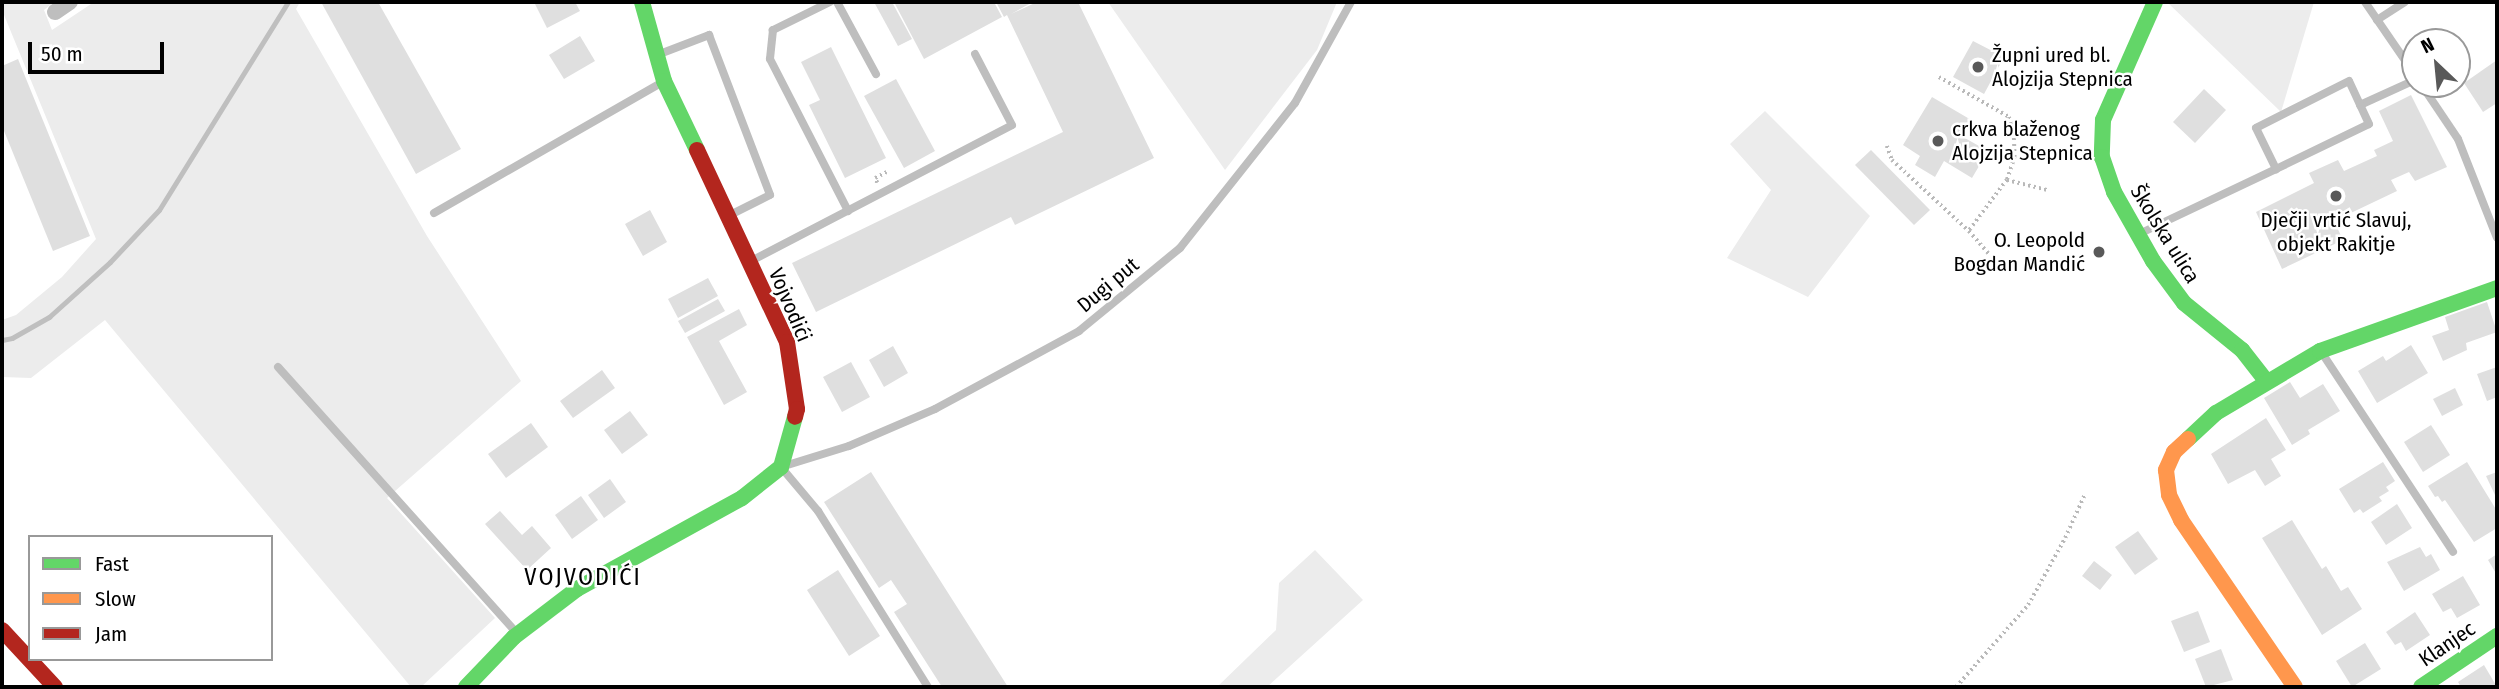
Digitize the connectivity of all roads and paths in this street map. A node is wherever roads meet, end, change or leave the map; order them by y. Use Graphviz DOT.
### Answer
graph roads {
  1 [pos="70,2"];
  2 [pos="642,2"];
  3 [pos="830,2"];
  4 [pos="837,2"];
  5 [pos="1351,2"];
  6 [pos="2155,2"];
  7 [pos="2365,2"];
  8 [pos="2405,2"];
  9 [pos="55,12"];
  10 [pos="2378,20"];
  11 [pos="975,54"];
  12 [pos="2401,55"];
  13 [pos="656,56"];
  14 [pos="876,74"];
  15 [pos="1939,77"];
  16 [pos="664,81"];
  17 [pos="2401,84"];
  18 [pos="2430,98"];
  19 [pos="2361,105"];
  20 [pos="1887,146"];
  21 [pos="2276,169"];
  22 [pos="2007,180"];
  23 [pos="2047,190"];
  24 [pos="848,211"];
  25 [pos="434,213"];
  26 [pos="727,217"];
  27 [pos="1969,231"];
  28 [pos="2137,235"];
  29 [pos="2497,238"];
  30 [pos="1991,256"];
  31 [pos="749,262"];
  32 [pos="2497,288"];
  33 [pos="2320,351"];
  34 [pos="278,367"];
  35 [pos="2266,381"];
  36 [pos="781,467"];
  37 [pos="2085,494"];
  38 [pos="2453,552"];
  39 [pos="2,630"];
  40 [pos="518,634"];
  41 [pos="2497,636"];
  42 [pos="28,658"];
  43 [pos="31,661"];
  44 [pos="55,687"];
  45 [pos="466,687"];
  46 [pos="928,687"];
  47 [pos="1956,687"];
  48 [pos="2295,687"];
  49 [pos="2421,687"];
  1 -- 9 [label="street"];
  2 -- 13 [label="street, Vojvodići"];
  3 -- 24 [label="lane"];
  4 -- 14 [label="lane"];
  5 -- 36 [label="lane, Dugi put"];
  6 -- 28 [label="street, Školska ulica"];
  7 -- 10 [label="lane"];
  8 -- 10 [label="lane"];
  10 -- 12 [label="lane"];
  11 -- 24 [label="lane"];
  13 -- 16 [label="street, Vojvodići"];
  13 -- 26 [label="lane"];
  15 -- 22 [label="path"];
  16 -- 25 [label="lane"];
  16 -- 26 [label="street, Vojvodići"];
  17 -- 19 [label="lane"];
  18 -- 29 [label="lane"];
  19 -- 21 [label="lane"];
  19 -- 21 [label="lane"];
  20 -- 27 [label="path"];
  21 -- 28 [label="lane"];
  22 -- 23 [label="path"];
  22 -- 27 [label="path"];
  24 -- 31 [label="lane"];
  26 -- 31 [label="street, Vojvodići"];
  27 -- 30 [label="path"];
  28 -- 35 [label="street, Školska ulica"];
  31 -- 36 [label="street, Vojvodići"];
  32 -- 33 [label="street"];
  33 -- 35 [label="street"];
  33 -- 38 [label="lane"];
  34 -- 40 [label="lane"];
  35 -- 48 [label="street"];
  36 -- 40 [label="street"];
  36 -- 46 [label="lane"];
  37 -- 47 [label="path"];
  39 -- 42 [label="street"];
  40 -- 45 [label="street"];
  41 -- 49 [label="street, Klanjec"];
  43 -- 44 [label="street"];
}
